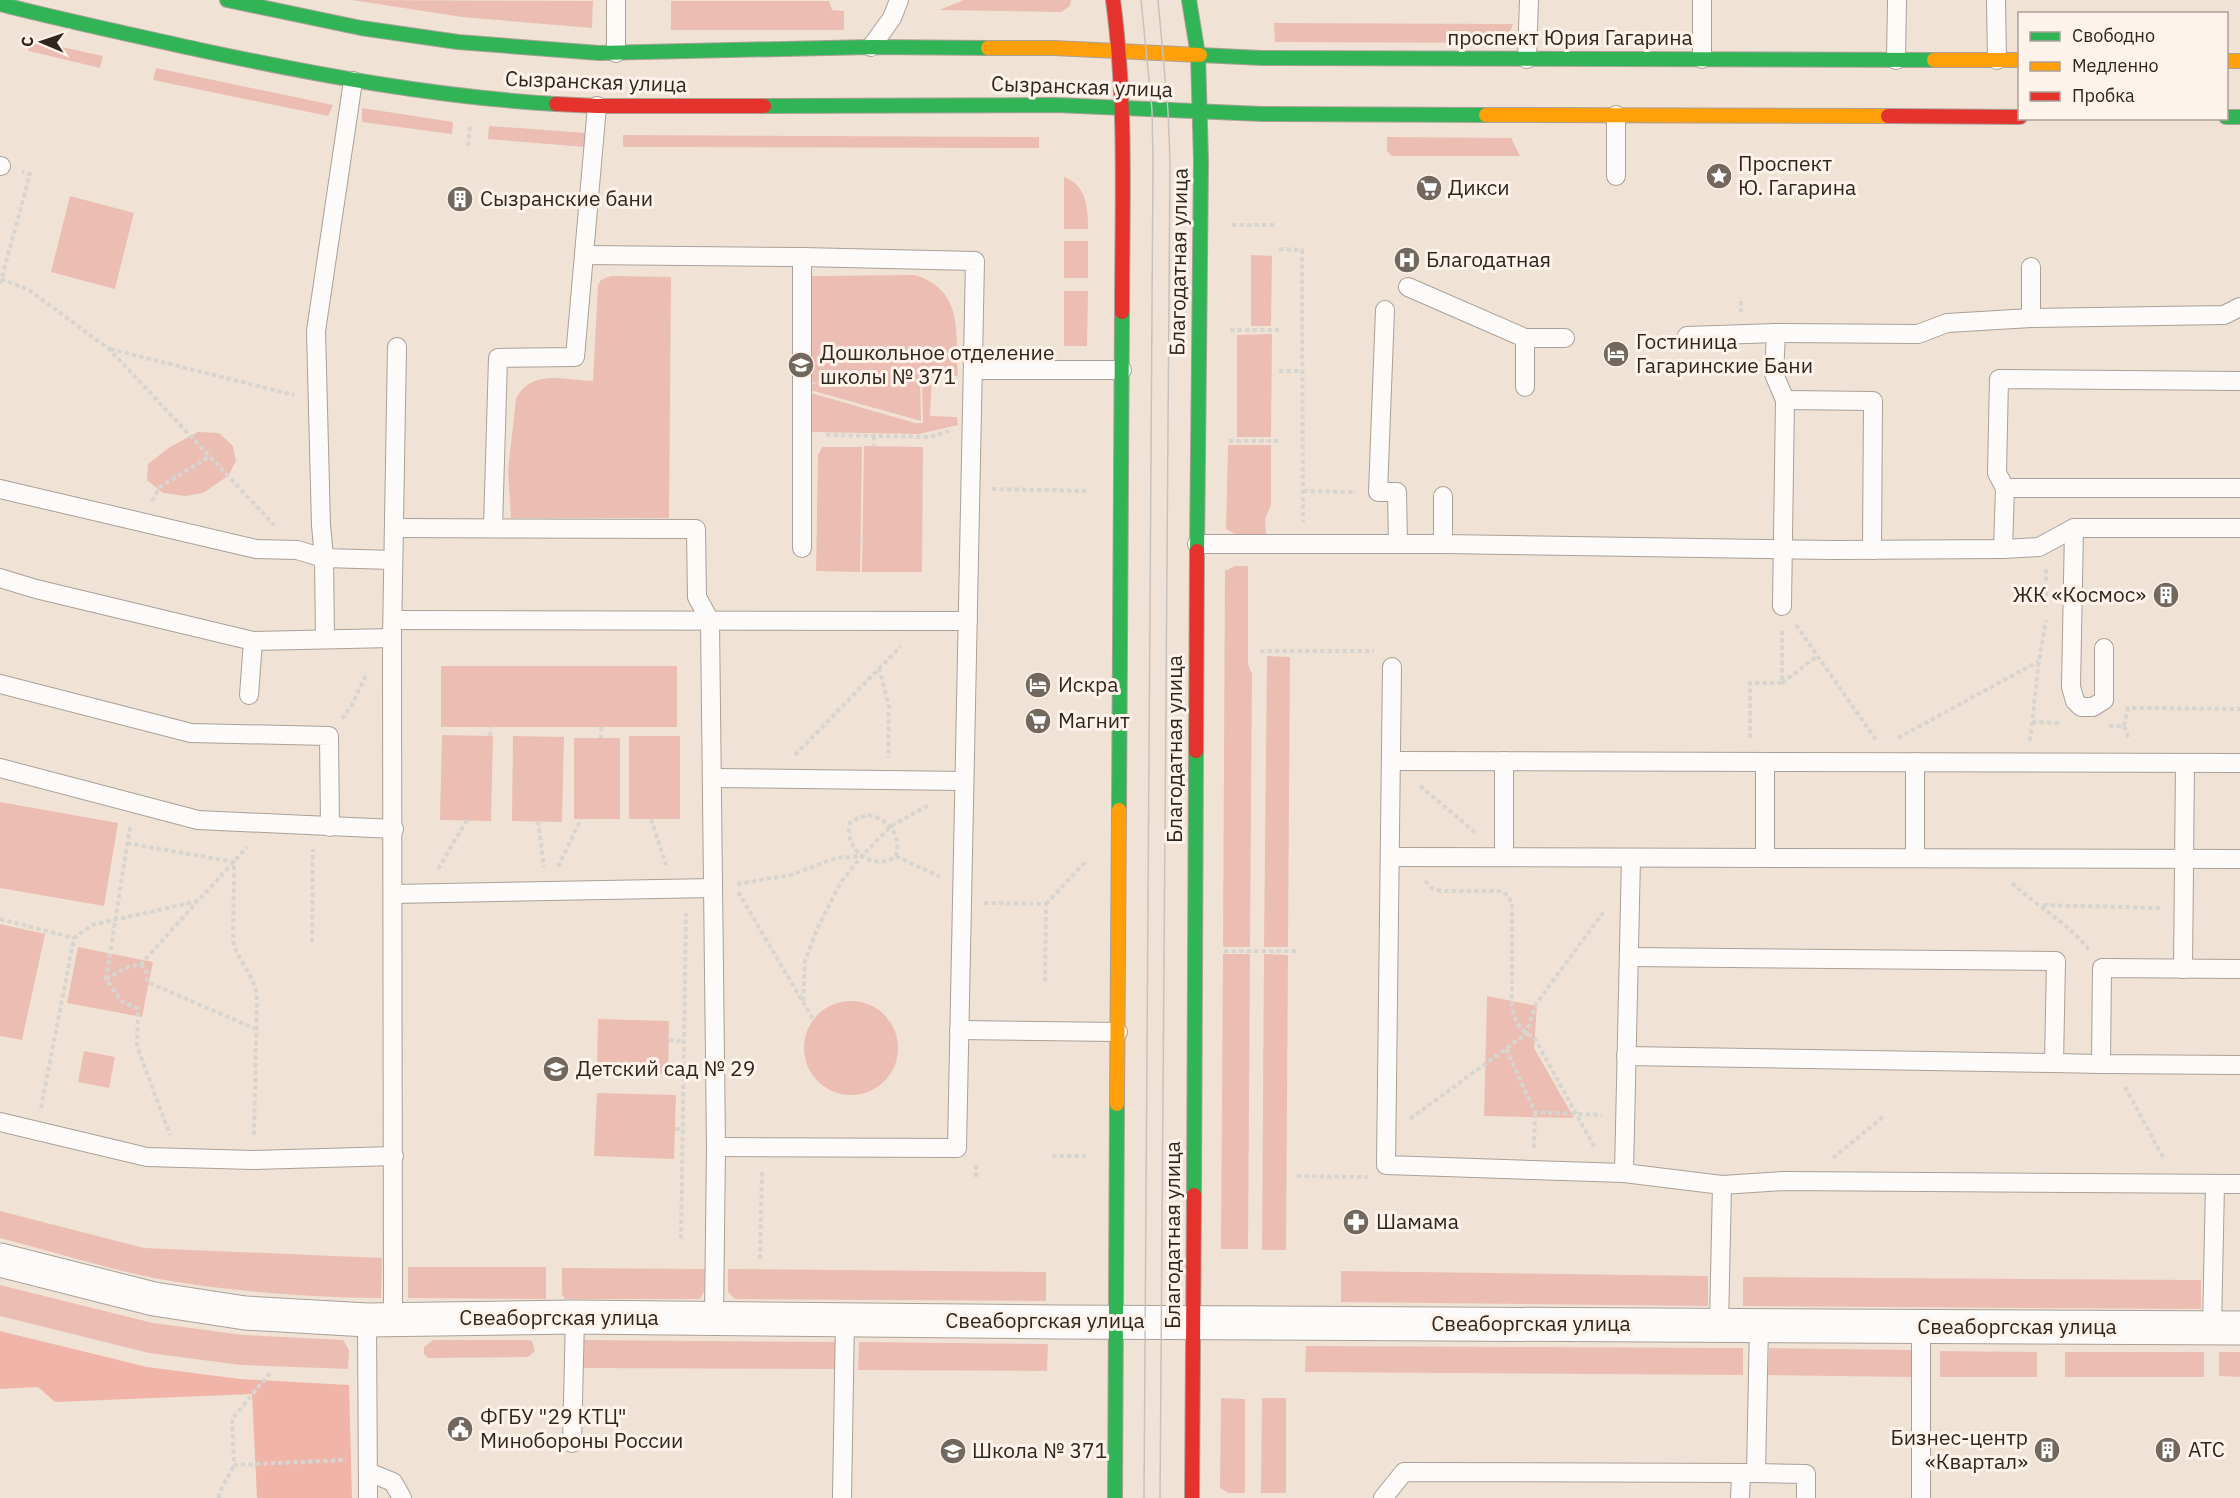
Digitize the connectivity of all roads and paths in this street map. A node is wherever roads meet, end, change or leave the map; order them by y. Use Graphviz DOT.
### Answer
graph roads {
  1 [pos="227,0"];
  2 [pos="616,0"];
  3 [pos="628,0"];
  4 [pos="899,0"];
  5 [pos="1113,0"];
  6 [pos="1189,0"];
  7 [pos="1529,0"];
  8 [pos="1702,0"];
  9 [pos="1897,0"];
  10 [pos="1996,0"];
  11 [pos="241,3"];
  12 [pos="0,4"];
  13 [pos="231,19"];
  14 [pos="871,47"];
  15 [pos="1120,51"];
  16 [pos="622,52"];
  17 [pos="1198,55"];
  18 [pos="1527,59"];
  19 [pos="1702,60"];
  20 [pos="1896,60"];
  21 [pos="1997,60"];
  22 [pos="2018,60"];
  23 [pos="353,81"];
  24 [pos="597,106"];
  25 [pos="1123,109"];
  26 [pos="1200,111"];
  27 [pos="1616,115"];
  28 [pos="2018,117"];
  29 [pos="1750,162"];
  30 [pos="30,174"];
  31 [pos="1616,176"];
  32 [pos="1750,176"];
  33 [pos="1230,225"];
  34 [pos="1274,225"];
  35 [pos="1279,249"];
  36 [pos="584,255"];
  37 [pos="802,257"];
  38 [pos="2031,267"];
  39 [pos="1,282"];
  40 [pos="1408,287"];
  41 [pos="2240,307"];
  42 [pos="1385,310"];
  43 [pos="1230,318"];
  44 [pos="2031,318"];
  45 [pos="1230,330"];
  46 [pos="1279,330"];
  47 [pos="1776,333"];
  48 [pos="1687,336"];
  49 [pos="1525,338"];
  50 [pos="1565,338"];
  51 [pos="1230,341"];
  52 [pos="397,347"];
  53 [pos="109,349"];
  54 [pos="974,370"];
  55 [pos="1122,370"];
  56 [pos="1279,371"];
  57 [pos="1302,371"];
  58 [pos="2240,381"];
  59 [pos="1525,387"];
  60 [pos="298,396"];
  61 [pos="1785,400"];
  62 [pos="1229,430"];
  63 [pos="802,435"];
  64 [pos="874,436"];
  65 [pos="930,437"];
  66 [pos="1279,441"];
  67 [pos="874,447"];
  68 [pos="210,456"];
  69 [pos="160,487"];
  70 [pos="2005,488"];
  71 [pos="2240,488"];
  72 [pos="0,489"];
  73 [pos="971,489"];
  74 [pos="1094,491"];
  75 [pos="1303,491"];
  76 [pos="1378,492"];
  77 [pos="1443,496"];
  78 [pos="275,526"];
  79 [pos="394,528"];
  80 [pos="493,528"];
  81 [pos="2074,528"];
  82 [pos="2240,528"];
  83 [pos="2046,543"];
  84 [pos="1197,544"];
  85 [pos="1303,544"];
  86 [pos="1398,544"];
  87 [pos="1443,544"];
  88 [pos="802,548"];
  89 [pos="1782,549"];
  90 [pos="2003,549"];
  91 [pos="1872,550"];
  92 [pos="324,558"];
  93 [pos="393,560"];
  94 [pos="0,578"];
  95 [pos="1777,603"];
  96 [pos="393,620"];
  97 [pos="710,621"];
  98 [pos="925,621"];
  99 [pos="968,621"];
  100 [pos="392,638"];
  101 [pos="326,639"];
  102 [pos="253,641"];
  103 [pos="2104,648"];
  104 [pos="1260,651"];
  105 [pos="1817,656"];
  106 [pos="2038,662"];
  107 [pos="1392,667"];
  108 [pos="879,668"];
  109 [pos="1782,683"];
  110 [pos="0,684"];
  111 [pos="249,695"];
  112 [pos="2240,709"];
  113 [pos="2032,722"];
  114 [pos="2067,724"];
  115 [pos="2101,725"];
  116 [pos="2124,726"];
  117 [pos="491,727"];
  118 [pos="601,727"];
  119 [pos="490,736"];
  120 [pos="601,738"];
  121 [pos="2131,744"];
  122 [pos="1881,747"];
  123 [pos="1391,761"];
  124 [pos="1504,761"];
  125 [pos="1757,762"];
  126 [pos="1892,762"];
  127 [pos="1915,762"];
  128 [pos="2028,762"];
  129 [pos="2185,763"];
  130 [pos="2240,763"];
  131 [pos="0,768"];
  132 [pos="712,778"];
  133 [pos="772,779"];
  134 [pos="888,780"];
  135 [pos="964,784"];
  136 [pos="135,804"];
  137 [pos="581,819"];
  138 [pos="651,819"];
  139 [pos="467,820"];
  140 [pos="538,821"];
  141 [pos="891,826"];
  142 [pos="322,827"];
  143 [pos="394,829"];
  144 [pos="252,842"];
  145 [pos="127,843"];
  146 [pos="1091,855"];
  147 [pos="862,856"];
  148 [pos="896,856"];
  149 [pos="1390,857"];
  150 [pos="1420,857"];
  151 [pos="1504,857"];
  152 [pos="1765,858"];
  153 [pos="1915,858"];
  154 [pos="2000,859"];
  155 [pos="2184,859"];
  156 [pos="2240,859"];
  157 [pos="234,862"];
  158 [pos="1631,867"];
  159 [pos="713,888"];
  160 [pos="680,889"];
  161 [pos="546,891"];
  162 [pos="424,893"];
  163 [pos="394,894"];
  164 [pos="962,896"];
  165 [pos="198,901"];
  166 [pos="1046,904"];
  167 [pos="2040,905"];
  168 [pos="2183,909"];
  169 [pos="0,919"];
  170 [pos="114,920"];
  171 [pos="74,938"];
  172 [pos="312,942"];
  173 [pos="1223,951"];
  174 [pos="1298,951"];
  175 [pos="1630,957"];
  176 [pos="141,964"];
  177 [pos="2102,968"];
  178 [pos="2183,969"];
  179 [pos="2240,969"];
  180 [pos="106,979"];
  181 [pos="1045,984"];
  182 [pos="803,1001"];
  183 [pos="813,1019"];
  184 [pos="256,1029"];
  185 [pos="959,1030"];
  186 [pos="1118,1032"];
  187 [pos="1526,1034"];
  188 [pos="669,1040"];
  189 [pos="684,1041"];
  190 [pos="1506,1049"];
  191 [pos="1626,1056"];
  192 [pos="2054,1063"];
  193 [pos="2107,1064"];
  194 [pos="2240,1065"];
  195 [pos="40,1112"];
  196 [pos="1535,1112"];
  197 [pos="1576,1114"];
  198 [pos="1624,1116"];
  199 [pos="1884,1116"];
  200 [pos="0,1122"];
  201 [pos="675,1129"];
  202 [pos="683,1130"];
  203 [pos="1385,1138"];
  204 [pos="254,1143"];
  205 [pos="716,1147"];
  206 [pos="394,1156"];
  207 [pos="1052,1156"];
  208 [pos="1089,1156"];
  209 [pos="172,1159"];
  210 [pos="1386,1165"];
  211 [pos="774,1170"];
  212 [pos="1534,1171"];
  213 [pos="1616,1173"];
  214 [pos="1297,1176"];
  215 [pos="1805,1181"];
  216 [pos="2178,1184"];
  217 [pos="2215,1184"];
  218 [pos="2240,1184"];
  219 [pos="1722,1185"];
  220 [pos="681,1239"];
  221 [pos="760,1259"];
  222 [pos="0,1260"];
  223 [pos="575,1317"];
  224 [pos="714,1317"];
  225 [pos="845,1318"];
  226 [pos="380,1320"];
  227 [pos="1116,1321"];
  228 [pos="1194,1322"];
  229 [pos="1719,1325"];
  230 [pos="1759,1325"];
  231 [pos="1921,1326"];
  232 [pos="2226,1328"];
  233 [pos="270,1373"];
  234 [pos="572,1443"];
  235 [pos="234,1465"];
  236 [pos="368,1466"];
  237 [pos="1748,1473"];
  238 [pos="219,1498"];
  239 [pos="368,1498"];
  240 [pos="402,1498"];
  241 [pos="842,1498"];
  242 [pos="1115,1498"];
  243 [pos="1192,1498"];
  244 [pos="1383,1498"];
  245 [pos="1740,1498"];
  246 [pos="1806,1498"];
  247 [pos="1921,1498"];
  1 -- 11 [label="main road, Сызранская улица"];
  2 -- 16 [label="lane"];
  3 -- 16 [label="lane"];
  4 -- 14 [label="lane"];
  5 -- 15 [label="main road"];
  6 -- 17 [label="main road, Благодатная улица"];
  7 -- 18 [label="lane"];
  8 -- 19 [label="lane"];
  9 -- 20 [label="lane"];
  10 -- 21 [label="lane"];
  11 -- 13 [label="main road"];
  11 -- 16 [label="main road, Сызранская улица"];
  12 -- 23 [label="main road, Сызранская улица"];
  14 -- 15 [label="main road, Сызранская улица"];
  14 -- 16 [label="main road, Сызранская улица"];
  15 -- 17 [label="main road, проспект Юрия Гагарина"];
  15 -- 25 [label="main road"];
  17 -- 18 [label="main road, проспект Юрия Гагарина"];
  17 -- 26 [label="main road, Благодатная улица"];
  18 -- 19 [label="main road, проспект Юрия Гагарина"];
  19 -- 20 [label="main road, проспект Юрия Гагарина"];
  20 -- 21 [label="main road, проспект Юрия Гагарина"];
  21 -- 22 [label="main road, проспект Юрия Гагарина"];
  23 -- 24 [label="main road, Сызранская улица"];
  23 -- 92 [label="lane"];
  24 -- 25 [label="main road, Сызранская улица"];
  24 -- 36 [label="lane"];
  25 -- 26 [label="main road, Сызранская улица"];
  25 -- 55 [label="main road"];
  26 -- 27 [label="main road"];
  26 -- 84 [label="main road, Благодатная улица"];
  27 -- 28 [label="main road"];
  27 -- 31 [label="lane"];
  29 -- 32 [label="path"];
  30 -- 39 [label="path"];
  33 -- 34 [label="path"];
  35 -- 57 [label="path"];
  36 -- 37 [label="lane"];
  36 -- 80 [label="lane"];
  37 -- 54 [label="lane"];
  37 -- 63 [label="lane"];
  38 -- 44 [label="lane"];
  39 -- 53 [label="path"];
  40 -- 49 [label="lane"];
  41 -- 44 [label="lane"];
  42 -- 76 [label="lane"];
  43 -- 45 [label="path"];
  44 -- 47 [label="lane"];
  45 -- 46 [label="path"];
  45 -- 51 [label="path"];
  47 -- 48 [label="lane"];
  47 -- 61 [label="lane"];
  49 -- 50 [label="lane"];
  49 -- 59 [label="lane"];
  52 -- 79 [label="lane"];
  53 -- 60 [label="path"];
  53 -- 68 [label="path"];
  54 -- 55 [label="lane"];
  54 -- 73 [label="lane"];
  55 -- 186 [label="main road"];
  56 -- 57 [label="path"];
  57 -- 75 [label="path"];
  58 -- 70 [label="lane"];
  61 -- 89 [label="lane"];
  61 -- 91 [label="lane"];
  62 -- 66 [label="path"];
  63 -- 64 [label="path"];
  63 -- 88 [label="lane"];
  64 -- 65 [label="path"];
  64 -- 67 [label="path"];
  68 -- 69 [label="path"];
  68 -- 78 [label="path"];
  70 -- 71 [label="lane"];
  70 -- 90 [label="lane"];
  72 -- 92 [label="lane"];
  73 -- 74 [label="path"];
  73 -- 99 [label="lane"];
  75 -- 76 [label="path"];
  75 -- 85 [label="path"];
  76 -- 86 [label="lane"];
  77 -- 87 [label="lane"];
  79 -- 80 [label="lane"];
  79 -- 93 [label="lane"];
  80 -- 97 [label="lane"];
  81 -- 82 [label="lane"];
  81 -- 83 [label="lane"];
  81 -- 103 [label="lane"];
  83 -- 90 [label="lane"];
  83 -- 106 [label="path"];
  84 -- 85 [label="lane"];
  84 -- 228 [label="main road, Благодатная улица"];
  85 -- 86 [label="lane"];
  86 -- 87 [label="lane"];
  87 -- 89 [label="lane"];
  89 -- 91 [label="lane"];
  89 -- 95 [label="lane"];
  90 -- 91 [label="lane"];
  92 -- 93 [label="lane"];
  92 -- 101 [label="lane"];
  93 -- 96 [label="lane"];
  94 -- 102 [label="lane"];
  95 -- 105 [label="path"];
  95 -- 109 [label="path"];
  96 -- 97 [label="lane"];
  96 -- 100 [label="lane"];
  97 -- 98 [label="lane"];
  97 -- 132 [label="lane"];
  98 -- 99 [label="lane"];
  98 -- 108 [label="path"];
  99 -- 135 [label="lane"];
  100 -- 101 [label="lane"];
  100 -- 143 [label="lane"];
  101 -- 102 [label="lane"];
  102 -- 111 [label="lane"];
  104 -- 107 [label="path"];
  105 -- 109 [label="path"];
  105 -- 122 [label="path"];
  106 -- 113 [label="path"];
  106 -- 122 [label="path"];
  107 -- 123 [label="lane"];
  108 -- 133 [label="path"];
  108 -- 134 [label="path"];
  109 -- 125 [label="path"];
  110 -- 142 [label="lane"];
  112 -- 116 [label="path"];
  113 -- 114 [label="path"];
  113 -- 128 [label="path"];
  115 -- 116 [label="path"];
  116 -- 121 [label="path"];
  117 -- 119 [label="path"];
  118 -- 120 [label="path"];
  122 -- 126 [label="path"];
  123 -- 124 [label="lane"];
  123 -- 149 [label="lane"];
  123 -- 151 [label="path"];
  124 -- 125 [label="lane"];
  124 -- 151 [label="lane"];
  125 -- 126 [label="lane"];
  125 -- 152 [label="lane"];
  126 -- 127 [label="lane"];
  127 -- 128 [label="lane"];
  127 -- 153 [label="lane"];
  128 -- 129 [label="lane"];
  129 -- 130 [label="lane"];
  129 -- 155 [label="lane"];
  131 -- 136 [label="lane"];
  132 -- 133 [label="lane"];
  132 -- 159 [label="lane"];
  133 -- 134 [label="lane"];
  134 -- 135 [label="lane"];
  135 -- 141 [label="path"];
  135 -- 164 [label="lane"];
  136 -- 142 [label="lane"];
  136 -- 145 [label="path"];
  137 -- 161 [label="path"];
  138 -- 160 [label="path"];
  139 -- 162 [label="path"];
  140 -- 161 [label="path"];
  141 -- 147 [label="path"];
  141 -- 147 [label="path"];
  141 -- 148 [label="path"];
  142 -- 143 [label="lane"];
  142 -- 172 [label="path"];
  143 -- 163 [label="lane"];
  144 -- 157 [label="path"];
  145 -- 157 [label="path"];
  145 -- 170 [label="path"];
  146 -- 166 [label="path"];
  147 -- 148 [label="path"];
  147 -- 182 [label="path"];
  147 -- 182 [label="path"];
  148 -- 164 [label="path"];
  149 -- 150 [label="lane"];
  149 -- 203 [label="lane"];
  150 -- 151 [label="lane"];
  150 -- 187 [label="path"];
  151 -- 158 [label="lane"];
  152 -- 153 [label="lane"];
  152 -- 158 [label="lane"];
  153 -- 154 [label="lane"];
  154 -- 155 [label="lane"];
  154 -- 167 [label="path"];
  155 -- 156 [label="lane"];
  155 -- 168 [label="lane"];
  157 -- 165 [label="path"];
  157 -- 184 [label="path"];
  158 -- 175 [label="lane"];
  158 -- 187 [label="path"];
  159 -- 160 [label="lane"];
  159 -- 205 [label="lane"];
  160 -- 161 [label="lane"];
  160 -- 189 [label="path"];
  161 -- 162 [label="lane"];
  162 -- 163 [label="lane"];
  163 -- 206 [label="lane"];
  164 -- 166 [label="path"];
  164 -- 185 [label="lane"];
  165 -- 170 [label="path"];
  165 -- 176 [label="path"];
  166 -- 181 [label="path"];
  167 -- 168 [label="path"];
  167 -- 177 [label="path"];
  168 -- 178 [label="lane"];
  169 -- 171 [label="path"];
  170 -- 171 [label="path"];
  170 -- 180 [label="path"];
  171 -- 195 [label="path"];
  173 -- 174 [label="path"];
  175 -- 191 [label="lane"];
  175 -- 192 [label="lane"];
  176 -- 180 [label="path"];
  176 -- 184 [label="path"];
  177 -- 178 [label="lane"];
  177 -- 193 [label="lane"];
  178 -- 179 [label="lane"];
  180 -- 209 [label="path"];
  182 -- 183 [label="path"];
  184 -- 204 [label="path"];
  185 -- 186 [label="lane"];
  185 -- 205 [label="lane"];
  186 -- 227 [label="main road"];
  187 -- 190 [label="path"];
  187 -- 197 [label="path"];
  188 -- 189 [label="path"];
  189 -- 202 [label="path"];
  190 -- 196 [label="path"];
  190 -- 203 [label="path"];
  191 -- 192 [label="lane"];
  191 -- 198 [label="lane"];
  192 -- 193 [label="lane"];
  193 -- 194 [label="lane"];
  193 -- 216 [label="path"];
  196 -- 197 [label="path"];
  196 -- 212 [label="path"];
  197 -- 198 [label="path"];
  197 -- 213 [label="path"];
  198 -- 213 [label="lane"];
  199 -- 215 [label="path"];
  200 -- 209 [label="lane"];
  201 -- 202 [label="path"];
  202 -- 220 [label="path"];
  203 -- 210 [label="lane"];
  205 -- 224 [label="lane"];
  206 -- 209 [label="lane"];
  206 -- 226 [label="lane"];
  207 -- 208 [label="path"];
  210 -- 212 [label="lane"];
  210 -- 214 [label="path"];
  211 -- 221 [label="path"];
  212 -- 213 [label="lane"];
  213 -- 219 [label="lane"];
  215 -- 216 [label="lane"];
  215 -- 219 [label="lane"];
  216 -- 217 [label="lane"];
  217 -- 218 [label="lane"];
  217 -- 232 [label="lane"];
  219 -- 229 [label="lane"];
  222 -- 226 [label="street, Свеаборгская улица"];
  223 -- 224 [label="street, Свеаборгская улица"];
  223 -- 226 [label="street, Свеаборгская улица"];
  223 -- 234 [label="lane"];
  224 -- 225 [label="street, Свеаборгская улица"];
  225 -- 227 [label="street, Свеаборгская улица"];
  225 -- 241 [label="lane"];
  226 -- 236 [label="lane"];
  227 -- 228 [label="street, Свеаборгская улица"];
  227 -- 242 [label="main road"];
  228 -- 229 [label="street, Свеаборгская улица"];
  228 -- 243 [label="main road, Благодатная улица"];
  229 -- 230 [label="street, Свеаборгская улица"];
  230 -- 231 [label="street, Свеаборгская улица"];
  230 -- 237 [label="lane"];
  231 -- 232 [label="street, Свеаборгская улица"];
  231 -- 247 [label="lane"];
  233 -- 235 [label="path"];
  235 -- 236 [label="path"];
  235 -- 238 [label="path"];
  236 -- 239 [label="lane"];
  236 -- 240 [label="lane"];
  237 -- 244 [label="lane"];
  237 -- 245 [label="lane"];
  237 -- 246 [label="lane"];
}
